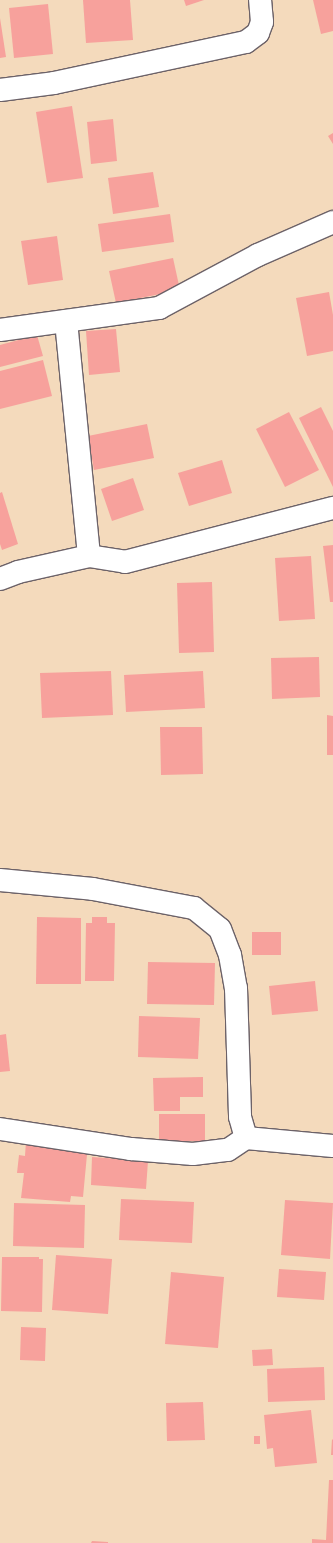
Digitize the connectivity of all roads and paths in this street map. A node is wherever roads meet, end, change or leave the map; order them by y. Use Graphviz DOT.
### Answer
graph roads {
  1 [pos="260,0"];
  2 [pos="0,90"];
  3 [pos="333,222"];
  4 [pos="66,321"];
  5 [pos="0,330"];
  6 [pos="333,508"];
  7 [pos="89,556"];
  8 [pos="0,579"];
  9 [pos="0,880"];
  10 [pos="0,1128"];
  11 [pos="246,1138"];
  12 [pos="333,1146"];
  1 -- 2 [label="street"];
  3 -- 4 [label="street"];
  4 -- 5 [label="street"];
  4 -- 7 [label="street"];
  6 -- 7 [label="street"];
  7 -- 8 [label="street"];
  9 -- 11 [label="street"];
  10 -- 11 [label="street"];
  11 -- 12 [label="street"];
}
